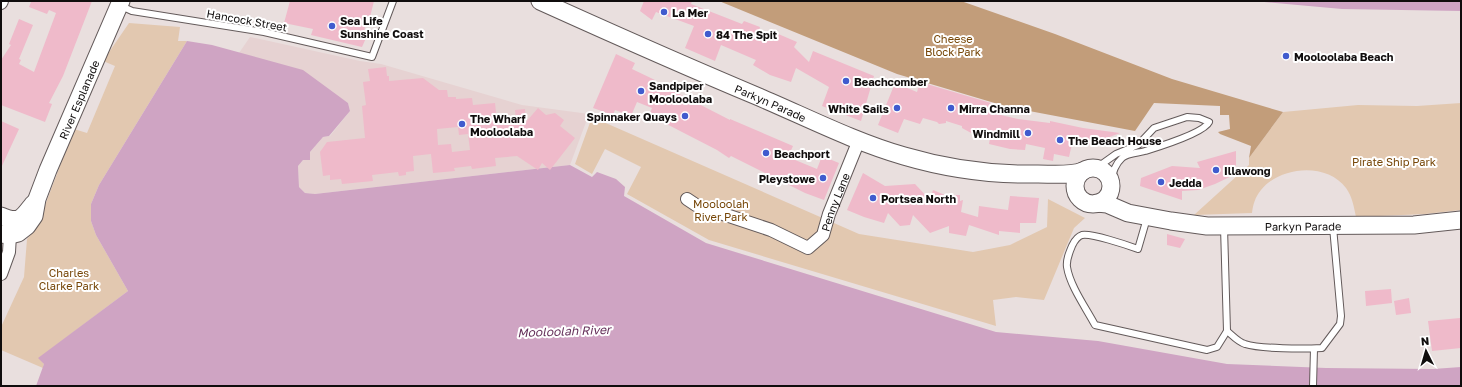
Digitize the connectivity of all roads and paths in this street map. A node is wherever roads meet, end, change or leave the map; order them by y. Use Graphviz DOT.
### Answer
graph roads {
  1 [pos="393,1"];
  2 [pos="540,1"];
  3 [pos="120,3"];
  4 [pos="859,140"];
  5 [pos="1087,169"];
  6 [pos="1009,175"];
  7 [pos="1111,185"];
  8 [pos="1077,195"];
  9 [pos="687,199"];
  10 [pos="1097,203"];
  11 [pos="1147,216"];
  12 [pos="1461,220"];
  13 [pos="6,226"];
  14 [pos="1224,226"];
  15 [pos="1333,226"];
  16 [pos="1,274"];
  17 [pos="1227,331"];
  18 [pos="1314,348"];
  19 [pos="1313,386"];
  1 -- 3 [label="lane, Hancock Street"];
  2 -- 4 [label="street, Parkyn Parade"];
  3 -- 13 [label="street, River Esplanade"];
  4 -- 6 [label="street, Parkyn Parade"];
  4 -- 9 [label="street, Penny Lane"];
  5 -- 6 [label="street, Parkyn Parade"];
  5 -- 7 [label="street"];
  5 -- 7 [label="lane"];
  5 -- 8 [label="street"];
  6 -- 8 [label="street, Parkyn Parade"];
  7 -- 10 [label="street"];
  7 -- 11 [label="street, Parkyn Parade"];
  8 -- 10 [label="street"];
  10 -- 11 [label="street, Parkyn Parade"];
  11 -- 14 [label="street, Parkyn Parade"];
  11 -- 17 [label="lane"];
  12 -- 15 [label="street, Parkyn Parade"];
  13 -- 16 [label="street, River Esplanade"];
  14 -- 15 [label="street, Parkyn Parade"];
  14 -- 17 [label="lane"];
  15 -- 18 [label="lane"];
  17 -- 18 [label="lane"];
  18 -- 19 [label="lane"];
}
